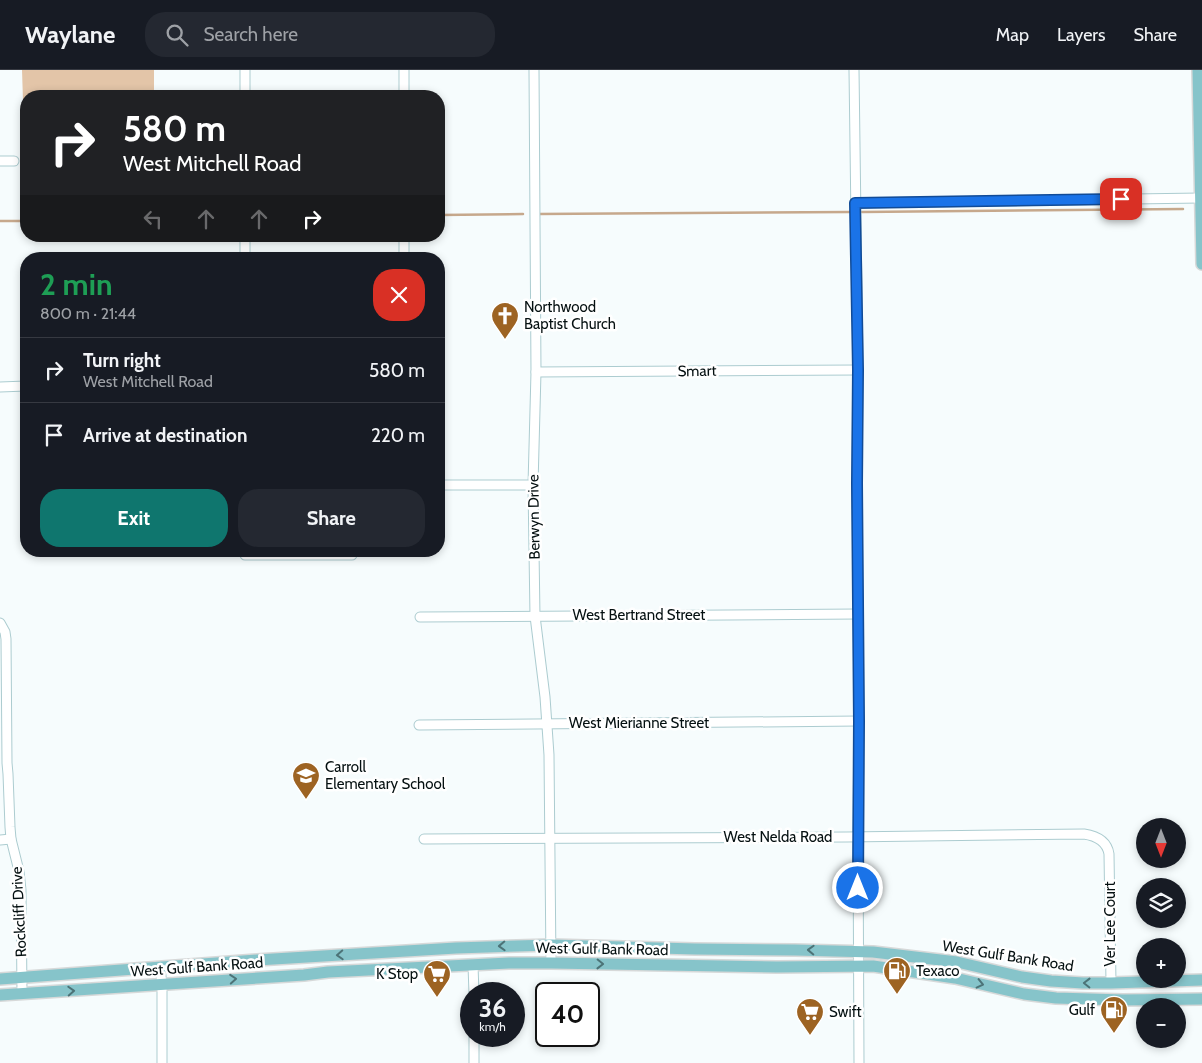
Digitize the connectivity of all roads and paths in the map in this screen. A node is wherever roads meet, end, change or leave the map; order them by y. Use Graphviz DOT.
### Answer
graph roads {
  1 [pos="245,70"];
  2 [pos="404,70"];
  3 [pos="534,70"];
  4 [pos="854,70"];
  5 [pos="1198,70"];
  6 [pos="245,90"];
  7 [pos="404,90"];
  8 [pos="0,161"];
  9 [pos="14,161"];
  10 [pos="1200,198"];
  11 [pos="855,203"];
  12 [pos="1202,264"];
  13 [pos="858,370"];
  14 [pos="536,372"];
  15 [pos="20,386"];
  16 [pos="0,387"];
  17 [pos="533,484"];
  18 [pos="445,485"];
  19 [pos="858,614"];
  20 [pos="535,616"];
  21 [pos="420,617"];
  22 [pos="0,623"];
  23 [pos="859,721"];
  24 [pos="547,724"];
  25 [pos="419,725"];
  26 [pos="858,837"];
  27 [pos="550,838"];
  28 [pos="11,839"];
  29 [pos="424,839"];
  30 [pos="0,840"];
  31 [pos="1110,866"];
  32 [pos="551,944"];
  33 [pos="860,952"];
  34 [pos="551,963"];
  35 [pos="473,965"];
  36 [pos="860,966"];
  37 [pos="160,968"];
  38 [pos="1202,969"];
  39 [pos="22,978"];
  40 [pos="0,979"];
  41 [pos="1186,980"];
  42 [pos="1202,980"];
  43 [pos="1186,981"];
  44 [pos="474,982"];
  45 [pos="1136,982"];
  46 [pos="1111,983"];
  47 [pos="162,984"];
  48 [pos="1182,988"];
  49 [pos="22,994"];
  50 [pos="0,995"];
  51 [pos="1179,998"];
  52 [pos="1186,998"];
  53 [pos="1202,999"];
  54 [pos="1136,1000"];
  55 [pos="474,1047"];
  56 [pos="162,1063"];
  57 [pos="474,1063"];
  58 [pos="859,1063"];
  1 -- 6 [label="street"];
  2 -- 7 [label="street"];
  3 -- 14 [label="street, Berwyn Drive"];
  4 -- 11 [label="street"];
  5 -- 10 [label="main road"];
  8 -- 9 [label="street"];
  10 -- 11 [label="street"];
  10 -- 12 [label="main road"];
  11 -- 13 [label="street"];
  13 -- 14 [label="street, Smart"];
  13 -- 19 [label="street"];
  14 -- 17 [label="street, Berwyn Drive"];
  15 -- 16 [label="street"];
  17 -- 18 [label="street"];
  17 -- 20 [label="street, Berwyn Drive"];
  19 -- 20 [label="street, West Bertrand Street"];
  19 -- 23 [label="street"];
  20 -- 21 [label="street, West Bertrand Street"];
  20 -- 24 [label="street, Berwyn Drive"];
  22 -- 28 [label="street, Rockcliff Drive"];
  23 -- 24 [label="street, West Mierianne Street"];
  23 -- 26 [label="street"];
  24 -- 25 [label="street, West Mierianne Street"];
  24 -- 27 [label="street, Berwyn Drive"];
  26 -- 27 [label="street, West Nelda Road"];
  26 -- 31 [label="street, West Nelda Road"];
  26 -- 33 [label="street"];
  27 -- 29 [label="street, West Nelda Road"];
  27 -- 32 [label="street, Berwyn Drive"];
  28 -- 30 [label="street"];
  28 -- 39 [label="street, Rockcliff Drive"];
  31 -- 46 [label="street, Ver Lee Court"];
  33 -- 32 [label="main road, West Gulf Bank Road, one-way"];
  32 -- 34 [label="street, Berwyn Drive"];
  32 -- 37 [label="main road, West Gulf Bank Road, one-way"];
  33 -- 36 [label="street"];
  46 -- 33 [label="main road, West Gulf Bank Road, one-way"];
  34 -- 35 [label="main road, West Gulf Bank Road"];
  34 -- 36 [label="main road, West Gulf Bank Road, one-way"];
  35 -- 44 [label="street"];
  47 -- 35 [label="main road, West Gulf Bank Road, one-way"];
  36 -- 54 [label="main road, West Gulf Bank Road, one-way"];
  36 -- 58 [label="street"];
  37 -- 39 [label="main road, West Gulf Bank Road"];
  37 -- 47 [label="street"];
  38 -- 41 [label="main road"];
  39 -- 40 [label="main road, West Gulf Bank Road"];
  39 -- 49 [label="street, Rockcliff Drive"];
  42 -- 43 [label="main road, West Gulf Bank Road"];
  45 -- 46 [label="main road, West Gulf Bank Road"];
  49 -- 47 [label="main road, West Gulf Bank Road, one-way"];
  47 -- 56 [label="street"];
  48 -- 51 [label="main road"];
  49 -- 50 [label="main road, West Gulf Bank Road"];
  52 -- 53 [label="main road, West Gulf Bank Road"];
  55 -- 57 [label="street"];
}
